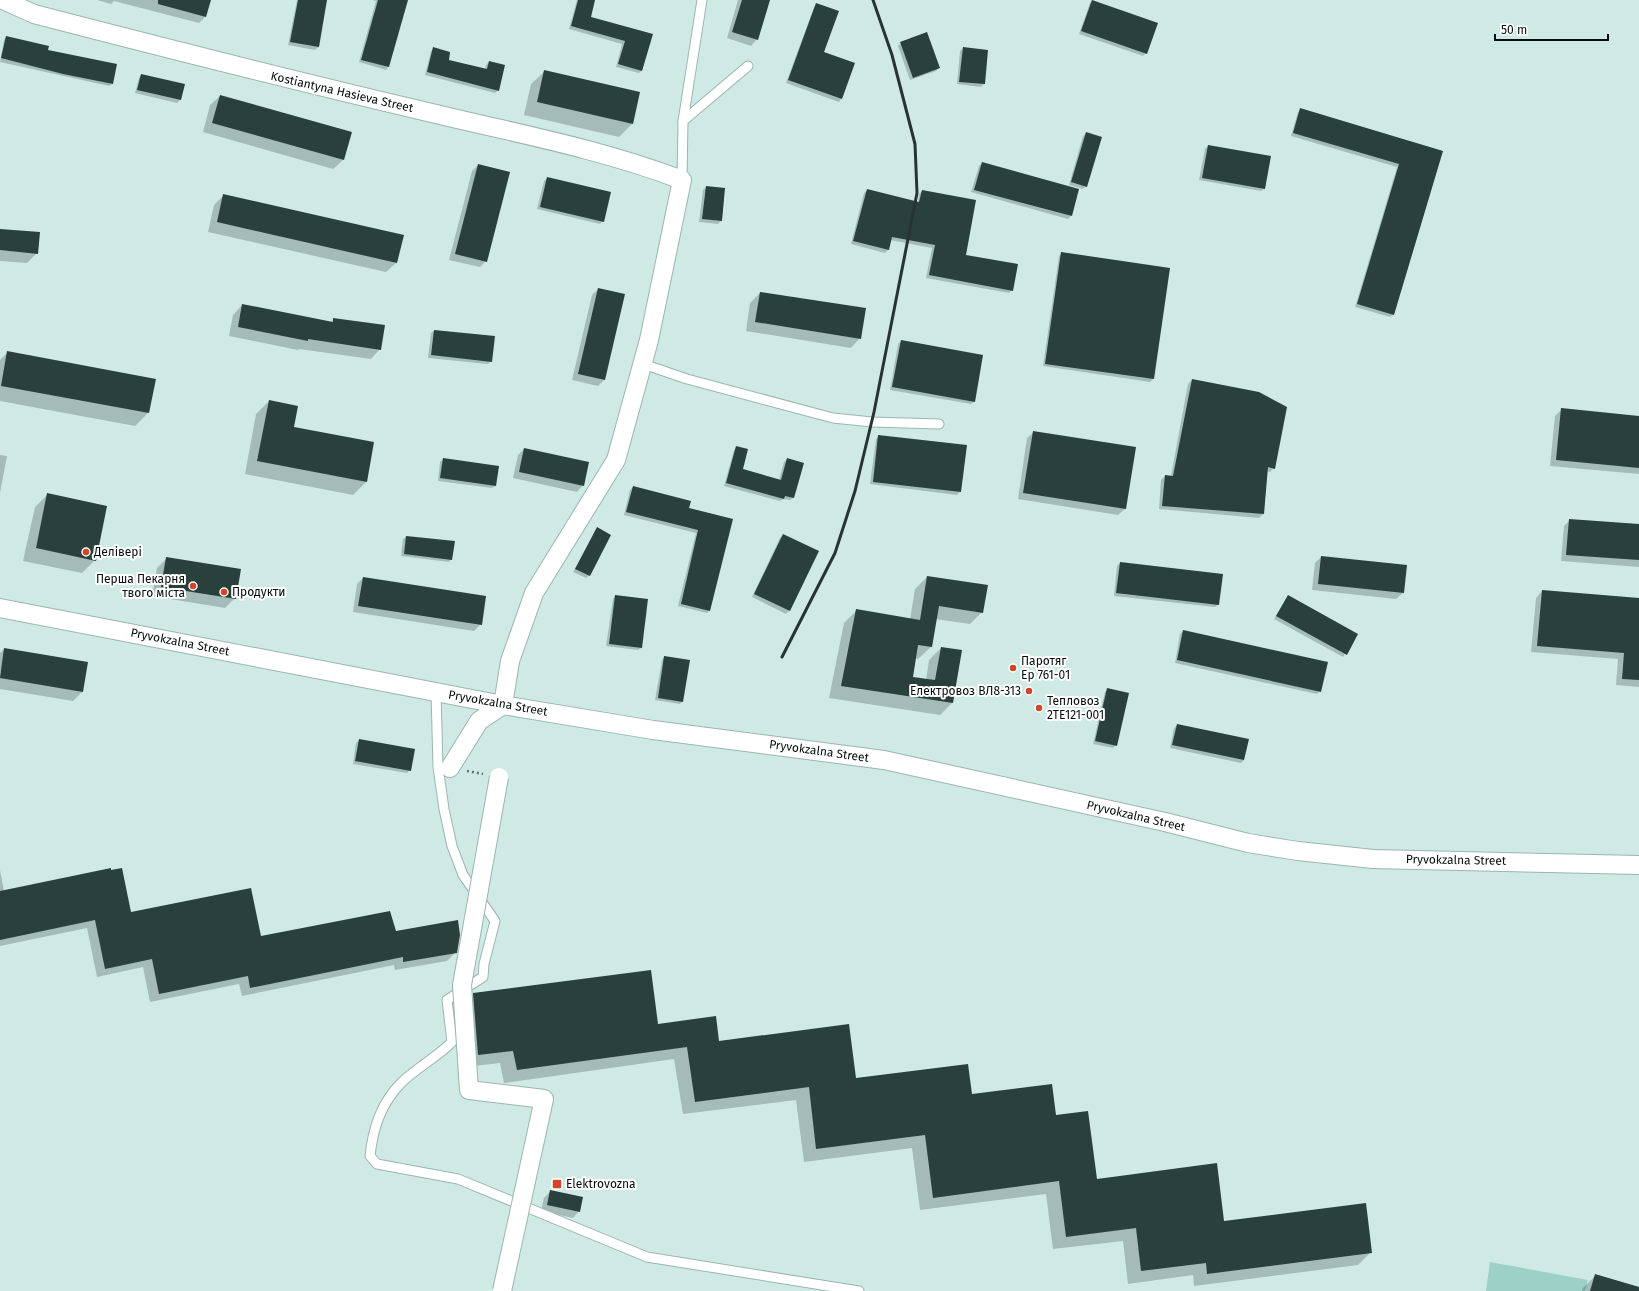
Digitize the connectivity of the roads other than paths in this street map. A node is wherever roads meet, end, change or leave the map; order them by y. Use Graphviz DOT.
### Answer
graph roads {
  1 [pos="3,0"];
  2 [pos="702,0"];
  3 [pos="748,66"];
  4 [pos="683,121"];
  5 [pos="682,180"];
  6 [pos="642,364"];
  7 [pos="938,424"];
  8 [pos="0,608"];
  9 [pos="436,692"];
  10 [pos="503,705"];
  11 [pos="450,768"];
  12 [pos="499,777"];
  13 [pos="1639,865"];
  14 [pos="502,1291"];
  15 [pos="859,1291"];
  1 -- 5 [label="street, Kostiantyna Hasieva Street"];
  2 -- 4 [label="lane"];
  3 -- 4 [label="lane"];
  4 -- 5 [label="lane"];
  5 -- 6 [label="street"];
  6 -- 7 [label="lane"];
  6 -- 10 [label="street"];
  8 -- 9 [label="street, Pryvokzalna Street"];
  9 -- 10 [label="street, Pryvokzalna Street"];
  9 -- 15 [label="lane"];
  10 -- 11 [label="street"];
  10 -- 13 [label="street, Pryvokzalna Street"];
  12 -- 14 [label="street, bridge"];
}
